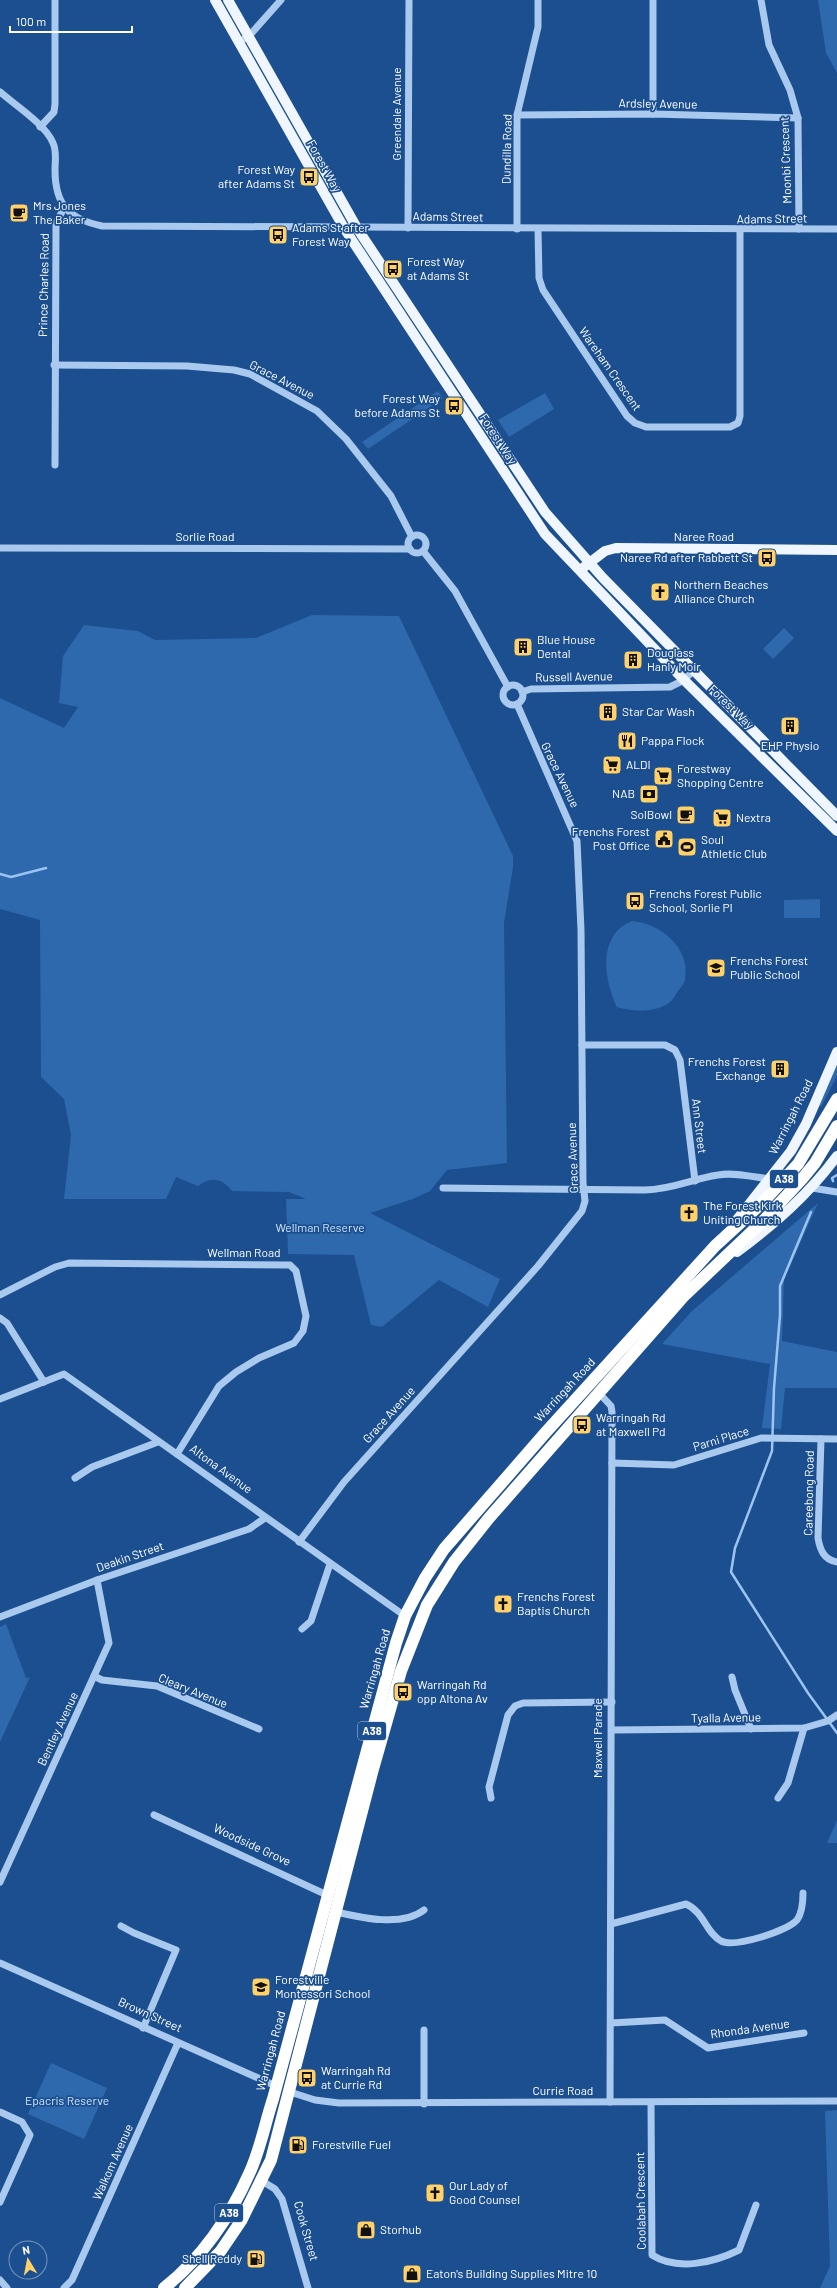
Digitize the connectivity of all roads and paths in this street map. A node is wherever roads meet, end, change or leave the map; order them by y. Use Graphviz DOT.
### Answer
graph roads {
  1 [pos="55,0"];
  2 [pos="216,0"];
  3 [pos="228,0"];
  4 [pos="281,0"];
  5 [pos="409,0"];
  6 [pos="538,0"];
  7 [pos="653,0"];
  8 [pos="761,0"];
  9 [pos="249,36"];
  10 [pos="239,42"];
  11 [pos="0,92"];
  12 [pos="653,114"];
  13 [pos="517,115"];
  14 [pos="798,118"];
  15 [pos="40,127"];
  16 [pos="64,208"];
  17 [pos="344,228"];
  18 [pos="357,228"];
  19 [pos="408,228"];
  20 [pos="517,229"];
  21 [pos="538,229"];
  22 [pos="799,229"];
  23 [pos="837,229"];
  24 [pos="740,230"];
  25 [pos="54,365"];
  26 [pos="55,465"];
  27 [pos="412,537"];
  28 [pos="0,548"];
  29 [pos="410,549"];
  30 [pos="837,550"];
  31 [pos="423,551"];
  32 [pos="589,563"];
  33 [pos="579,571"];
  34 [pos="694,670"];
  35 [pos="684,680"];
  36 [pos="508,687"];
  37 [pos="522,692"];
  38 [pos="517,704"];
  39 [pos="837,816"];
  40 [pos="837,831"];
  41 [pos="582,1045"];
  42 [pos="837,1052"];
  43 [pos="837,1099"];
  44 [pos="837,1126"];
  45 [pos="837,1156"];
  46 [pos="770,1179"];
  47 [pos="695,1181"];
  48 [pos="443,1188"];
  49 [pos="812,1188"];
  50 [pos="585,1189"];
  51 [pos="837,1192"];
  52 [pos="715,1246"];
  53 [pos="710,1272"];
  54 [pos="0,1295"];
  55 [pos="0,1318"];
  56 [pos="44,1382"];
  57 [pos="588,1384"];
  58 [pos="600,1394"];
  59 [pos="0,1399"];
  60 [pos="821,1439"];
  61 [pos="837,1439"];
  62 [pos="158,1442"];
  63 [pos="177,1454"];
  64 [pos="612,1463"];
  65 [pos="75,1478"];
  66 [pos="265,1518"];
  67 [pos="299,1542"];
  68 [pos="837,1562"];
  69 [pos="330,1564"];
  70 [pos="97,1580"];
  71 [pos="405,1616"];
  72 [pos="0,1617"];
  73 [pos="417,1627"];
  74 [pos="302,1629"];
  75 [pos="94,1676"];
  76 [pos="732,1677"];
  77 [pos="612,1702"];
  78 [pos="837,1715"];
  79 [pos="804,1728"];
  80 [pos="259,1729"];
  81 [pos="751,1729"];
  82 [pos="612,1730"];
  83 [pos="491,1798"];
  84 [pos="778,1798"];
  85 [pos="154,1815"];
  86 [pos="0,1882"];
  87 [pos="804,1893"];
  88 [pos="327,1895"];
  89 [pos="339,1898"];
  90 [pos="323,1909"];
  91 [pos="424,1910"];
  92 [pos="336,1912"];
  93 [pos="611,1924"];
  94 [pos="121,1926"];
  95 [pos="0,1963"];
  96 [pos="611,2023"];
  97 [pos="143,2028"];
  98 [pos="424,2030"];
  99 [pos="804,2033"];
  100 [pos="178,2043"];
  101 [pos="276,2086"];
  102 [pos="290,2092"];
  103 [pos="837,2101"];
  104 [pos="610,2102"];
  105 [pos="651,2103"];
  106 [pos="424,2104"];
  107 [pos="0,2112"];
  108 [pos="250,2173"];
  109 [pos="262,2181"];
  110 [pos="0,2202"];
  111 [pos="756,2205"];
  112 [pos="0,2280"];
  113 [pos="7,2288"];
  114 [pos="64,2288"];
  115 [pos="164,2288"];
  116 [pos="185,2288"];
  117 [pos="308,2288"];
  1 -- 15 [label="street"];
  2 -- 10 [label="main road, Forest Way"];
  3 -- 9 [label="main road, Forest Way"];
  4 -- 9 [label="street"];
  5 -- 19 [label="street, Greendale Avenue"];
  6 -- 13 [label="street, Dundilla Road"];
  7 -- 12 [label="street"];
  8 -- 14 [label="street, Moonbi Crescent"];
  9 -- 10 [label="street"];
  9 -- 18 [label="main road, Forest Way"];
  10 -- 17 [label="main road, Forest Way"];
  11 -- 15 [label="street"];
  12 -- 13 [label="street, Ardsley Avenue"];
  12 -- 14 [label="street, Ardsley Avenue"];
  13 -- 20 [label="street, Dundilla Road"];
  14 -- 22 [label="street, Moonbi Crescent"];
  15 -- 16 [label="street"];
  16 -- 17 [label="street, Adams Street"];
  16 -- 25 [label="street, Prince Charles Road"];
  17 -- 18 [label="street, Adams Street"];
  17 -- 33 [label="main road, Forest Way"];
  18 -- 19 [label="street, Adams Street"];
  18 -- 32 [label="main road, Forest Way"];
  19 -- 20 [label="street, Adams Street"];
  20 -- 21 [label="street, Adams Street"];
  21 -- 24 [label="street, Adams Street"];
  21 -- 24 [label="street, Wareham Crescent"];
  22 -- 23 [label="street, Adams Street"];
  22 -- 24 [label="street, Adams Street"];
  25 -- 26 [label="street, Prince Charles Road"];
  25 -- 27 [label="street, Grace Avenue"];
  27 -- 29 [label="street"];
  27 -- 31 [label="street"];
  28 -- 29 [label="street, Sorlie Road"];
  29 -- 31 [label="street"];
  30 -- 32 [label="main road, Naree Road"];
  31 -- 36 [label="street"];
  32 -- 33 [label="main road, Naree Road"];
  32 -- 34 [label="main road, Forest Way"];
  33 -- 35 [label="main road, Forest Way"];
  34 -- 35 [label="street, Russell Avenue"];
  34 -- 39 [label="main road, Forest Way"];
  35 -- 37 [label="street, Russell Avenue"];
  35 -- 40 [label="main road, Forest Way"];
  36 -- 37 [label="street"];
  36 -- 38 [label="street"];
  37 -- 38 [label="street"];
  38 -- 41 [label="street, Grace Avenue"];
  41 -- 47 [label="street, Ann Street"];
  41 -- 50 [label="street, Grace Avenue"];
  42 -- 46 [label="main road, Warringah Road / A38"];
  43 -- 52 [label="highway, Warringah Road / A38"];
  44 -- 53 [label="highway, A38"];
  45 -- 49 [label="main road, A38"];
  46 -- 47 [label="street"];
  46 -- 52 [label="main road, Warringah Road / A38"];
  47 -- 50 [label="street"];
  48 -- 50 [label="street"];
  49 -- 51 [label="street"];
  49 -- 53 [label="main road, A38"];
  50 -- 67 [label="street, Grace Avenue"];
  52 -- 57 [label="highway, Warringah Road / A38"];
  53 -- 58 [label="highway, A38"];
  54 -- 63 [label="street, Wellman Road"];
  55 -- 56 [label="street"];
  56 -- 59 [label="street, Altona Avenue"];
  56 -- 62 [label="street, Altona Avenue"];
  57 -- 58 [label="highway, Maxwell Parade"];
  57 -- 71 [label="highway, Warringah Road / A38"];
  58 -- 64 [label="street, Maxwell Parade"];
  58 -- 73 [label="highway, A38"];
  60 -- 61 [label="street, Parni Place"];
  60 -- 64 [label="street, Parni Place"];
  60 -- 68 [label="street, Careebong Road"];
  62 -- 63 [label="street, Altona Avenue"];
  62 -- 65 [label="street"];
  63 -- 66 [label="street, Altona Avenue"];
  64 -- 77 [label="street, Maxwell Parade"];
  66 -- 67 [label="street, Altona Avenue"];
  66 -- 70 [label="street, Deakin Street"];
  67 -- 69 [label="street, Altona Avenue"];
  69 -- 71 [label="street, Altona Avenue"];
  69 -- 74 [label="street"];
  70 -- 72 [label="street, Deakin Street"];
  70 -- 75 [label="street, Bentley Avenue"];
  71 -- 73 [label="highway, Altona Avenue"];
  71 -- 88 [label="highway, Warringah Road / A38"];
  73 -- 89 [label="highway, A38"];
  75 -- 80 [label="street, Cleary Avenue"];
  75 -- 86 [label="street, Bentley Avenue"];
  76 -- 81 [label="street"];
  77 -- 82 [label="street, Maxwell Parade"];
  77 -- 83 [label="street"];
  78 -- 79 [label="street, Tyalla Avenue"];
  79 -- 81 [label="street, Tyalla Avenue"];
  79 -- 84 [label="street"];
  81 -- 82 [label="street, Tyalla Avenue"];
  82 -- 93 [label="street, Maxwell Parade"];
  85 -- 88 [label="street, Woodside Grove"];
  87 -- 93 [label="street"];
  88 -- 89 [label="highway, Woodside Grove"];
  88 -- 90 [label="highway, Warringah Road / A38"];
  89 -- 92 [label="highway, A38"];
  90 -- 92 [label="highway"];
  90 -- 101 [label="highway, Warringah Road / A38"];
  91 -- 92 [label="street"];
  92 -- 102 [label="highway, A38"];
  93 -- 96 [label="street, Maxwell Parade"];
  94 -- 97 [label="street"];
  95 -- 97 [label="street, Brown Street"];
  96 -- 99 [label="street, Rhonda Avenue"];
  96 -- 104 [label="street, Maxwell Parade"];
  97 -- 100 [label="street, Brown Street"];
  98 -- 106 [label="street"];
  100 -- 101 [label="street, Brown Street"];
  100 -- 114 [label="street, Walkom Avenue"];
  101 -- 102 [label="highway, Brown Street"];
  101 -- 108 [label="highway, Warringah Road / A38"];
  102 -- 106 [label="street, Currie Road"];
  102 -- 109 [label="highway, A38"];
  103 -- 105 [label="street, Currie Road"];
  104 -- 105 [label="street, Currie Road"];
  104 -- 106 [label="street, Currie Road"];
  105 -- 111 [label="street, Coolabah Crescent"];
  107 -- 110 [label="street"];
  108 -- 109 [label="highway, Cook Street"];
  108 -- 115 [label="highway, Warringah Road / A38"];
  109 -- 116 [label="highway, A38"];
  109 -- 117 [label="street, Cook Street"];
  112 -- 113 [label="street"];
}
